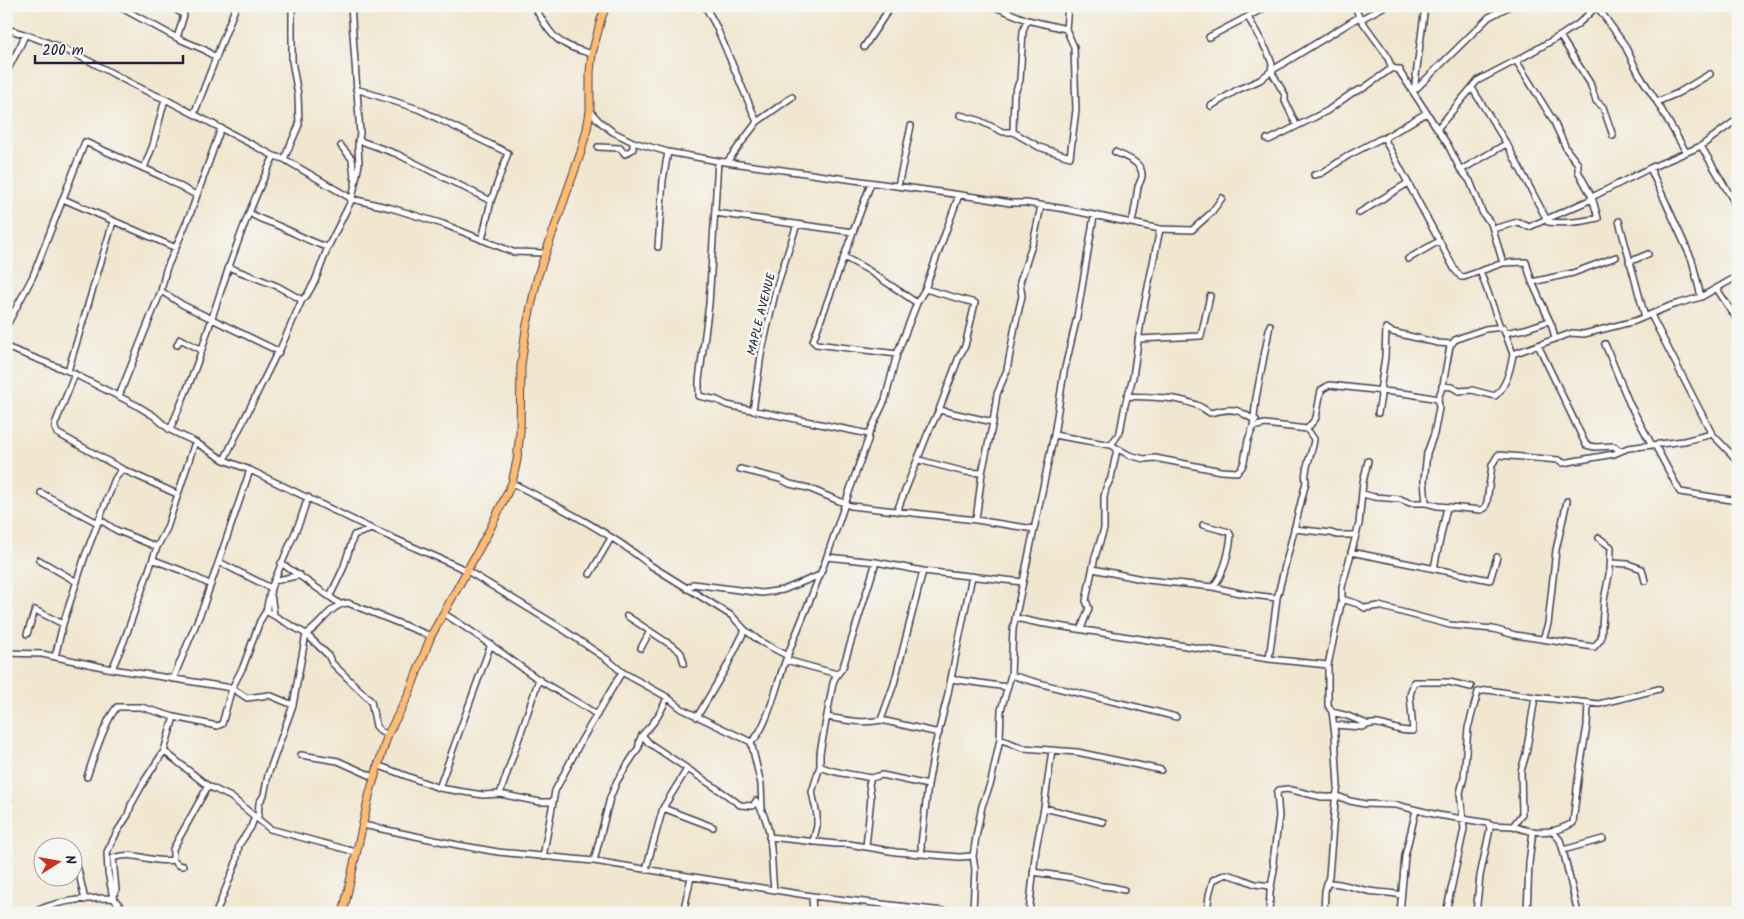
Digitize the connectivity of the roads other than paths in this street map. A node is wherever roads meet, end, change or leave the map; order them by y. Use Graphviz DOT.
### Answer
graph roads {
  1 [pos="118,6"];
  2 [pos="171,6"];
  3 [pos="236,6"];
  4 [pos="293,6"];
  5 [pos="351,6"];
  6 [pos="534,6"];
  7 [pos="606,6"];
  8 [pos="705,6"];
  9 [pos="891,6"];
  10 [pos="993,6"];
  11 [pos="1068,6"];
  12 [pos="1268,6"];
  13 [pos="1355,6"];
  14 [pos="1385,6"];
  15 [pos="1425,6"];
  16 [pos="1510,6"];
  17 [pos="1248,17"];
  18 [pos="1360,18"];
  19 [pos="1027,20"];
  20 [pos="6,29"];
  21 [pos="1066,29"];
  22 [pos="25,35"];
  23 [pos="1560,36"];
  24 [pos="1209,37"];
  25 [pos="177,38"];
  26 [pos="864,47"];
  27 [pos="592,54"];
  28 [pos="216,58"];
  29 [pos="1516,61"];
  30 [pos="1395,69"];
  31 [pos="1271,72"];
  32 [pos="1710,74"];
  33 [pos="6,75"];
  34 [pos="356,89"];
  35 [pos="1414,91"];
  36 [pos="792,97"];
  37 [pos="165,99"];
  38 [pos="1657,102"];
  39 [pos="1211,106"];
  40 [pos="590,111"];
  41 [pos="1426,113"];
  42 [pos="194,114"];
  43 [pos="960,115"];
  44 [pos="757,122"];
  45 [pos="1295,122"];
  46 [pos="911,126"];
  47 [pos="221,128"];
  48 [pos="1437,128"];
  49 [pos="1738,128"];
  50 [pos="1013,132"];
  51 [pos="1613,136"];
  52 [pos="1385,138"];
  53 [pos="1267,139"];
  54 [pos="358,140"];
  55 [pos="633,142"];
  56 [pos="1506,144"];
  57 [pos="341,146"];
  58 [pos="1701,146"];
  59 [pos="598,147"];
  60 [pos="668,152"];
  61 [pos="1115,152"];
  62 [pos="1686,152"];
  63 [pos="274,156"];
  64 [pos="284,159"];
  65 [pos="718,161"];
  66 [pos="727,162"];
  67 [pos="144,168"];
  68 [pos="1650,168"];
  69 [pos="1461,170"];
  70 [pos="1314,175"];
  71 [pos="871,183"];
  72 [pos="1408,183"];
  73 [pos="898,186"];
  74 [pos="196,195"];
  75 [pos="960,195"];
  76 [pos="353,196"];
  77 [pos="1222,198"];
  78 [pos="1592,198"];
  79 [pos="63,199"];
  80 [pos="491,201"];
  81 [pos="1041,206"];
  82 [pos="715,212"];
  83 [pos="250,213"];
  84 [pos="1359,213"];
  85 [pos="1094,216"];
  86 [pos="1546,220"];
  87 [pos="1738,220"];
  88 [pos="1619,221"];
  89 [pos="113,222"];
  90 [pos="1132,222"];
  91 [pos="797,224"];
  92 [pos="1160,229"];
  93 [pos="1493,229"];
  94 [pos="853,232"];
  95 [pos="482,240"];
  96 [pos="1439,241"];
  97 [pos="658,247"];
  98 [pos="176,248"];
  99 [pos="328,248"];
  100 [pos="545,253"];
  101 [pos="1648,254"];
  102 [pos="844,257"];
  103 [pos="1616,257"];
  104 [pos="1408,259"];
  105 [pos="1630,262"];
  106 [pos="1503,263"];
  107 [pos="228,267"];
  108 [pos="1480,271"];
  109 [pos="1738,276"];
  110 [pos="1532,282"];
  111 [pos="925,289"];
  112 [pos="1717,289"];
  113 [pos="161,292"];
  114 [pos="1210,296"];
  115 [pos="1701,297"];
  116 [pos="302,300"];
  117 [pos="917,303"];
  118 [pos="1648,316"];
  119 [pos="211,318"];
  120 [pos="1549,321"];
  121 [pos="1738,321"];
  122 [pos="1270,325"];
  123 [pos="6,327"];
  124 [pos="1500,327"];
  125 [pos="1505,333"];
  126 [pos="1138,339"];
  127 [pos="1555,339"];
  128 [pos="1451,344"];
  129 [pos="1605,344"];
  130 [pos="177,345"];
  131 [pos="1538,346"];
  132 [pos="6,347"];
  133 [pos="202,350"];
  134 [pos="897,354"];
  135 [pos="1513,354"];
  136 [pos="68,371"];
  137 [pos="75,374"];
  138 [pos="1442,386"];
  139 [pos="1380,391"];
  140 [pos="119,396"];
  141 [pos="1127,396"];
  142 [pos="1438,399"];
  143 [pos="754,410"];
  144 [pos="939,410"];
  145 [pos="1378,413"];
  146 [pos="1257,420"];
  147 [pos="993,422"];
  148 [pos="1253,426"];
  149 [pos="1306,429"];
  150 [pos="170,430"];
  151 [pos="869,434"];
  152 [pos="1712,434"];
  153 [pos="1054,435"];
  154 [pos="195,442"];
  155 [pos="1111,445"];
  156 [pos="1654,445"];
  157 [pos="1117,449"];
  158 [pos="1620,451"];
  159 [pos="224,460"];
  160 [pos="918,460"];
  161 [pos="1368,461"];
  162 [pos="1738,461"];
  163 [pos="120,467"];
  164 [pos="740,469"];
  165 [pos="250,470"];
  166 [pos="982,473"];
  167 [pos="512,483"];
  168 [pos="41,493"];
  169 [pos="178,494"];
  170 [pos="1363,494"];
  171 [pos="308,497"];
  172 [pos="1567,501"];
  173 [pos="1738,501"];
  174 [pos="1426,503"];
  175 [pos="844,504"];
  176 [pos="1447,507"];
  177 [pos="898,512"];
  178 [pos="976,520"];
  179 [pos="99,521"];
  180 [pos="1203,525"];
  181 [pos="372,529"];
  182 [pos="1034,529"];
  183 [pos="1294,529"];
  184 [pos="1355,535"];
  185 [pos="611,538"];
  186 [pos="1600,538"];
  187 [pos="157,547"];
  188 [pos="1351,552"];
  189 [pos="827,557"];
  190 [pos="1497,557"];
  191 [pos="39,560"];
  192 [pos="154,560"];
  193 [pos="219,562"];
  194 [pos="876,562"];
  195 [pos="281,563"];
  196 [pos="1610,563"];
  197 [pos="1434,568"];
  198 [pos="1093,569"];
  199 [pos="466,570"];
  200 [pos="923,571"];
  201 [pos="590,574"];
  202 [pos="300,575"];
  203 [pos="820,575"];
  204 [pos="972,576"];
  205 [pos="274,581"];
  206 [pos="1645,581"];
  207 [pos="77,582"];
  208 [pos="1023,582"];
  209 [pos="211,585"];
  210 [pos="1214,587"];
  211 [pos="271,588"];
  212 [pos="688,589"];
  213 [pos="330,596"];
  214 [pos="1277,598"];
  215 [pos="1342,599"];
  216 [pos="340,604"];
  217 [pos="266,611"];
  218 [pos="444,614"];
  219 [pos="274,615"];
  220 [pos="627,616"];
  221 [pos="1016,618"];
  222 [pos="63,624"];
  223 [pos="1081,629"];
  224 [pos="745,630"];
  225 [pos="650,631"];
  226 [pos="27,634"];
  227 [pos="306,634"];
  228 [pos="431,636"];
  229 [pos="1542,639"];
  230 [pos="491,644"];
  231 [pos="641,648"];
  232 [pos="6,653"];
  233 [pos="55,657"];
  234 [pos="787,658"];
  235 [pos="1268,659"];
  236 [pos="684,663"];
  237 [pos="1328,665"];
  238 [pos="112,669"];
  239 [pos="622,672"];
  240 [pos="838,674"];
  241 [pos="1011,675"];
  242 [pos="173,679"];
  243 [pos="538,679"];
  244 [pos="950,680"];
  245 [pos="1007,687"];
  246 [pos="1471,687"];
  247 [pos="232,688"];
  248 [pos="1659,690"];
  249 [pos="667,697"];
  250 [pos="1535,697"];
  251 [pos="1588,703"];
  252 [pos="294,705"];
  253 [pos="1332,712"];
  254 [pos="597,715"];
  255 [pos="174,717"];
  256 [pos="698,717"];
  257 [pos="828,717"];
  258 [pos="1176,717"];
  259 [pos="881,720"];
  260 [pos="1334,724"];
  261 [pos="1367,724"];
  262 [pos="939,733"];
  263 [pos="388,734"];
  264 [pos="642,735"];
  265 [pos="1000,739"];
  266 [pos="638,742"];
  267 [pos="751,742"];
  268 [pos="649,743"];
  269 [pos="1052,750"];
  270 [pos="164,751"];
  271 [pos="301,755"];
  272 [pos="377,764"];
  273 [pos="820,766"];
  274 [pos="687,769"];
  275 [pos="1161,770"];
  276 [pos="87,777"];
  277 [pos="374,777"];
  278 [pos="871,778"];
  279 [pos="928,785"];
  280 [pos="208,786"];
  281 [pos="439,788"];
  282 [pos="500,794"];
  283 [pos="1336,796"];
  284 [pos="552,802"];
  285 [pos="663,808"];
  286 [pos="1044,808"];
  287 [pos="762,809"];
  288 [pos="1416,810"];
  289 [pos="256,816"];
  290 [pos="1463,819"];
  291 [pos="1103,822"];
  292 [pos="1489,824"];
  293 [pos="362,825"];
  294 [pos="1513,826"];
  295 [pos="713,827"];
  296 [pos="1533,831"];
  297 [pos="1552,832"];
  298 [pos="769,836"];
  299 [pos="1603,839"];
  300 [pos="813,842"];
  301 [pos="866,847"];
  302 [pos="1563,850"];
  303 [pos="356,852"];
  304 [pos="922,854"];
  305 [pos="973,856"];
  306 [pos="543,857"];
  307 [pos="173,860"];
  308 [pos="594,861"];
  309 [pos="183,866"];
  310 [pos="114,867"];
  311 [pos="646,870"];
  312 [pos="108,872"];
  313 [pos="1033,872"];
  314 [pos="691,877"];
  315 [pos="1328,883"];
  316 [pos="82,886"];
  317 [pos="1271,886"];
  318 [pos="774,889"];
  319 [pos="1124,890"];
  320 [pos="812,896"];
  321 [pos="1401,896"];
  322 [pos="113,898"];
  323 [pos="85,900"];
  324 [pos="973,910"];
  325 [pos="32,913"];
  326 [pos="129,913"];
  327 [pos="216,913"];
  328 [pos="343,913"];
  329 [pos="684,913"];
  330 [pos="813,913"];
  331 [pos="990,913"];
  332 [pos="1029,913"];
  333 [pos="1207,913"];
  334 [pos="1269,913"];
  335 [pos="1324,913"];
  336 [pos="1400,913"];
  337 [pos="1446,913"];
  338 [pos="1476,913"];
  339 [pos="1527,913"];
  340 [pos="1578,913"];
  1 -- 25 [label="street"];
  2 -- 25 [label="street"];
  3 -- 28 [label="street"];
  4 -- 64 [label="street"];
  5 -- 34 [label="street"];
  6 -- 27 [label="street"];
  7 -- 27 [label="main road"];
  8 -- 44 [label="street"];
  9 -- 26 [label="street"];
  10 -- 19 [label="street"];
  11 -- 21 [label="street"];
  12 -- 17 [label="street"];
  13 -- 18 [label="street"];
  14 -- 18 [label="street"];
  15 -- 35 [label="street"];
  16 -- 35 [label="street"];
  17 -- 24 [label="street"];
  17 -- 31 [label="street"];
  18 -- 30 [label="street"];
  18 -- 31 [label="street"];
  19 -- 21 [label="street"];
  19 -- 50 [label="street"];
  20 -- 22 [label="street"];
  21 -- 50 [label="street"];
  22 -- 33 [label="street"];
  22 -- 37 [label="street"];
  23 -- 29 [label="street"];
  23 -- 38 [label="street"];
  23 -- 51 [label="street"];
  25 -- 28 [label="street"];
  27 -- 40 [label="main road"];
  28 -- 42 [label="street"];
  29 -- 48 [label="street"];
  29 -- 78 [label="street"];
  30 -- 35 [label="street"];
  30 -- 41 [label="street"];
  30 -- 53 [label="street"];
  31 -- 39 [label="street"];
  31 -- 45 [label="street"];
  32 -- 38 [label="street"];
  34 -- 54 [label="street"];
  34 -- 80 [label="street"];
  35 -- 48 [label="street"];
  36 -- 44 [label="street"];
  37 -- 42 [label="street"];
  37 -- 67 [label="street"];
  38 -- 62 [label="street"];
  40 -- 55 [label="street"];
  40 -- 100 [label="main road"];
  41 -- 52 [label="street"];
  41 -- 69 [label="street"];
  42 -- 47 [label="street"];
  43 -- 50 [label="street"];
  44 -- 66 [label="street"];
  46 -- 73 [label="street"];
  47 -- 63 [label="street"];
  47 -- 74 [label="street"];
  48 -- 56 [label="street"];
  49 -- 58 [label="street"];
  52 -- 70 [label="street"];
  52 -- 72 [label="street"];
  54 -- 76 [label="street"];
  54 -- 80 [label="street"];
  55 -- 59 [label="street"];
  55 -- 60 [label="street"];
  56 -- 69 [label="street"];
  56 -- 86 [label="street"];
  57 -- 76 [label="street"];
  58 -- 62 [label="street"];
  58 -- 87 [label="street"];
  60 -- 65 [label="street"];
  60 -- 97 [label="street"];
  61 -- 90 [label="street"];
  62 -- 68 [label="street"];
  63 -- 64 [label="street"];
  63 -- 83 [label="street"];
  64 -- 76 [label="street"];
  65 -- 66 [label="street"];
  65 -- 82 [label="street"];
  66 -- 71 [label="street"];
  67 -- 74 [label="street"];
  67 -- 79 [label="street"];
  68 -- 78 [label="street"];
  68 -- 115 [label="street"];
  69 -- 93 [label="street"];
  71 -- 73 [label="street"];
  71 -- 94 [label="street"];
  72 -- 84 [label="street"];
  72 -- 96 [label="street"];
  73 -- 75 [label="street"];
  74 -- 98 [label="street"];
  75 -- 81 [label="street"];
  75 -- 111 [label="street"];
  76 -- 95 [label="street"];
  76 -- 99 [label="street"];
  77 -- 92 [label="street"];
  78 -- 86 [label="street"];
  78 -- 86 [label="street"];
  79 -- 89 [label="street"];
  79 -- 123 [label="street"];
  80 -- 95 [label="street"];
  81 -- 85 [label="street"];
  81 -- 147 [label="street"];
  82 -- 91 [label="street"];
  82 -- 143 [label="street"];
  83 -- 99 [label="street"];
  83 -- 107 [label="street"];
  85 -- 90 [label="street"];
  85 -- 153 [label="street"];
  86 -- 93 [label="street"];
  88 -- 105 [label="street"];
  89 -- 98 [label="street"];
  89 -- 136 [label="street"];
  90 -- 92 [label="street"];
  91 -- 94 [label="street"];
  91 -- 143 [label="street, MAPLE AVENUE"];
  92 -- 126 [label="street"];
  93 -- 106 [label="street"];
  94 -- 102 [label="street"];
  95 -- 100 [label="street"];
  96 -- 104 [label="street"];
  96 -- 108 [label="street"];
  98 -- 113 [label="street"];
  99 -- 116 [label="street"];
  100 -- 167 [label="main road"];
  101 -- 105 [label="street"];
  102 -- 117 [label="street"];
  102 -- 134 [label="street"];
  103 -- 110 [label="street"];
  105 -- 118 [label="street"];
  106 -- 108 [label="street"];
  106 -- 110 [label="street"];
  107 -- 116 [label="street"];
  107 -- 119 [label="street"];
  108 -- 124 [label="street"];
  109 -- 112 [label="street"];
  110 -- 120 [label="street"];
  111 -- 117 [label="street"];
  111 -- 144 [label="street"];
  112 -- 115 [label="street"];
  112 -- 121 [label="street"];
  113 -- 119 [label="street"];
  113 -- 140 [label="street"];
  114 -- 126 [label="street"];
  115 -- 118 [label="street"];
  116 -- 159 [label="street"];
  117 -- 134 [label="street"];
  118 -- 127 [label="street"];
  118 -- 152 [label="street"];
  119 -- 133 [label="street"];
  119 -- 150 [label="street"];
  119 -- 159 [label="street"];
  120 -- 125 [label="street"];
  120 -- 127 [label="street"];
  122 -- 148 [label="street"];
  124 -- 125 [label="street"];
  124 -- 128 [label="street"];
  125 -- 135 [label="street"];
  126 -- 141 [label="street"];
  127 -- 131 [label="street"];
  128 -- 138 [label="street"];
  128 -- 139 [label="street"];
  129 -- 156 [label="street"];
  130 -- 133 [label="street"];
  131 -- 135 [label="street"];
  131 -- 158 [label="street"];
  132 -- 136 [label="street"];
  133 -- 150 [label="street"];
  134 -- 151 [label="street"];
  135 -- 138 [label="street"];
  136 -- 137 [label="street"];
  137 -- 140 [label="street"];
  137 -- 163 [label="street"];
  138 -- 142 [label="street"];
  139 -- 142 [label="street"];
  139 -- 145 [label="street"];
  139 -- 149 [label="street"];
  140 -- 150 [label="street"];
  141 -- 146 [label="street"];
  141 -- 155 [label="street"];
  142 -- 174 [label="street"];
  143 -- 151 [label="street"];
  144 -- 147 [label="street"];
  144 -- 160 [label="street"];
  147 -- 166 [label="street"];
  148 -- 149 [label="street"];
  148 -- 157 [label="street"];
  149 -- 183 [label="street"];
  150 -- 154 [label="street"];
  151 -- 175 [label="street"];
  152 -- 156 [label="street"];
  152 -- 162 [label="street"];
  153 -- 155 [label="street"];
  153 -- 182 [label="street"];
  154 -- 159 [label="street"];
  154 -- 169 [label="street"];
  155 -- 157 [label="street"];
  156 -- 158 [label="street"];
  156 -- 173 [label="street"];
  157 -- 198 [label="street"];
  158 -- 176 [label="street"];
  159 -- 165 [label="street"];
  160 -- 166 [label="street"];
  160 -- 177 [label="street"];
  161 -- 170 [label="street"];
  163 -- 169 [label="street"];
  163 -- 179 [label="street"];
  164 -- 175 [label="street"];
  165 -- 171 [label="street"];
  165 -- 193 [label="street"];
  166 -- 178 [label="street"];
  167 -- 185 [label="street"];
  167 -- 199 [label="main road"];
  168 -- 179 [label="street"];
  169 -- 187 [label="street"];
  170 -- 174 [label="street"];
  170 -- 184 [label="street"];
  171 -- 181 [label="street"];
  171 -- 195 [label="street"];
  172 -- 229 [label="street"];
  174 -- 176 [label="street"];
  175 -- 177 [label="street"];
  175 -- 189 [label="street"];
  176 -- 197 [label="street"];
  177 -- 178 [label="street"];
  178 -- 182 [label="street"];
  179 -- 187 [label="street"];
  179 -- 207 [label="street"];
  180 -- 210 [label="street"];
  181 -- 199 [label="street"];
  181 -- 213 [label="street"];
  182 -- 208 [label="street"];
  183 -- 184 [label="street"];
  183 -- 214 [label="street"];
  184 -- 188 [label="street"];
  185 -- 201 [label="street"];
  185 -- 212 [label="street"];
  186 -- 196 [label="street"];
  187 -- 192 [label="street"];
  188 -- 197 [label="street"];
  188 -- 215 [label="street"];
  189 -- 194 [label="street"];
  189 -- 203 [label="street"];
  190 -- 197 [label="street"];
  191 -- 207 [label="street"];
  192 -- 209 [label="street"];
  192 -- 238 [label="street"];
  193 -- 209 [label="street"];
  193 -- 211 [label="street"];
  194 -- 200 [label="street"];
  194 -- 240 [label="street"];
  195 -- 202 [label="street"];
  195 -- 205 [label="street"];
  196 -- 206 [label="street"];
  196 -- 229 [label="street"];
  198 -- 210 [label="street"];
  198 -- 223 [label="street"];
  199 -- 218 [label="main road"];
  199 -- 239 [label="street"];
  200 -- 204 [label="street"];
  200 -- 259 [label="street"];
  202 -- 205 [label="street"];
  202 -- 213 [label="street"];
  203 -- 212 [label="street"];
  203 -- 234 [label="street"];
  204 -- 208 [label="street"];
  204 -- 244 [label="street"];
  205 -- 211 [label="street"];
  207 -- 222 [label="street"];
  208 -- 221 [label="street"];
  209 -- 242 [label="street"];
  210 -- 214 [label="street"];
  211 -- 217 [label="street"];
  211 -- 219 [label="street"];
  212 -- 224 [label="street"];
  213 -- 216 [label="street"];
  214 -- 235 [label="street"];
  215 -- 229 [label="street"];
  215 -- 237 [label="street"];
  216 -- 227 [label="street"];
  216 -- 228 [label="street"];
  217 -- 219 [label="street"];
  217 -- 247 [label="street"];
  218 -- 228 [label="main road"];
  218 -- 230 [label="street"];
  219 -- 227 [label="street"];
  220 -- 225 [label="street"];
  221 -- 223 [label="street"];
  221 -- 241 [label="street"];
  222 -- 226 [label="street"];
  222 -- 233 [label="street"];
  223 -- 235 [label="street"];
  224 -- 234 [label="street"];
  224 -- 256 [label="street"];
  225 -- 231 [label="street"];
  225 -- 236 [label="street"];
  227 -- 252 [label="street"];
  227 -- 263 [label="street"];
  228 -- 263 [label="main road"];
  230 -- 243 [label="street"];
  230 -- 281 [label="street"];
  232 -- 233 [label="street"];
  233 -- 238 [label="street"];
  234 -- 240 [label="street"];
  234 -- 267 [label="street"];
  235 -- 237 [label="street"];
  237 -- 253 [label="street"];
  238 -- 242 [label="street"];
  239 -- 249 [label="street"];
  239 -- 254 [label="street"];
  240 -- 257 [label="street"];
  241 -- 245 [label="street"];
  241 -- 258 [label="street"];
  242 -- 247 [label="street"];
  243 -- 254 [label="street"];
  243 -- 282 [label="street"];
  244 -- 245 [label="street"];
  244 -- 262 [label="street"];
  245 -- 265 [label="street"];
  246 -- 261 [label="street"];
  247 -- 252 [label="street"];
  247 -- 255 [label="street"];
  248 -- 251 [label="street"];
  249 -- 256 [label="street"];
  249 -- 264 [label="street"];
  250 -- 251 [label="street"];
  250 -- 290 [label="street"];
  250 -- 294 [label="street"];
  251 -- 297 [label="street"];
  252 -- 289 [label="street"];
  253 -- 260 [label="street"];
  253 -- 261 [label="street"];
  254 -- 284 [label="street"];
  255 -- 270 [label="street"];
  255 -- 276 [label="street"];
  256 -- 267 [label="street"];
  257 -- 259 [label="street"];
  257 -- 273 [label="street"];
  259 -- 262 [label="street"];
  260 -- 261 [label="street"];
  260 -- 283 [label="street"];
  262 -- 279 [label="street"];
  263 -- 272 [label="main road"];
  264 -- 266 [label="street"];
  264 -- 268 [label="street"];
  265 -- 269 [label="street"];
  265 -- 305 [label="street"];
  266 -- 268 [label="street"];
  266 -- 308 [label="street"];
  267 -- 287 [label="street"];
  268 -- 274 [label="street"];
  269 -- 275 [label="street"];
  269 -- 286 [label="street"];
  270 -- 280 [label="street"];
  270 -- 312 [label="street"];
  271 -- 277 [label="street"];
  272 -- 277 [label="main road"];
  272 -- 281 [label="street"];
  273 -- 278 [label="street"];
  273 -- 300 [label="street"];
  274 -- 285 [label="street"];
  274 -- 287 [label="street"];
  277 -- 293 [label="main road"];
  278 -- 279 [label="street"];
  278 -- 301 [label="street"];
  279 -- 304 [label="street"];
  280 -- 289 [label="street"];
  280 -- 307 [label="street"];
  281 -- 282 [label="street"];
  282 -- 284 [label="street"];
  283 -- 288 [label="street"];
  283 -- 315 [label="street"];
  283 -- 317 [label="street"];
  284 -- 306 [label="street"];
  285 -- 295 [label="street"];
  285 -- 311 [label="street"];
  286 -- 291 [label="street"];
  286 -- 313 [label="street"];
  287 -- 298 [label="street"];
  288 -- 290 [label="street"];
  288 -- 321 [label="street"];
  289 -- 303 [label="street"];
  289 -- 327 [label="street"];
  290 -- 292 [label="street"];
  290 -- 337 [label="street"];
  292 -- 294 [label="street"];
  292 -- 338 [label="street"];
  293 -- 303 [label="main road"];
  293 -- 306 [label="street"];
  294 -- 296 [label="street"];
  296 -- 297 [label="street"];
  296 -- 339 [label="street"];
  297 -- 302 [label="street"];
  298 -- 300 [label="street"];
  298 -- 318 [label="street"];
  299 -- 302 [label="street"];
  300 -- 301 [label="street"];
  301 -- 304 [label="street"];
  302 -- 340 [label="street"];
  303 -- 328 [label="main road"];
  304 -- 305 [label="street"];
  305 -- 324 [label="street"];
  306 -- 308 [label="street"];
  307 -- 309 [label="street"];
  307 -- 310 [label="street"];
  308 -- 311 [label="street"];
  310 -- 312 [label="street"];
  310 -- 322 [label="street"];
  311 -- 314 [label="street"];
  312 -- 322 [label="street"];
  313 -- 319 [label="street"];
  313 -- 332 [label="street"];
  314 -- 318 [label="street"];
  314 -- 329 [label="street"];
  315 -- 321 [label="street"];
  315 -- 335 [label="street"];
  316 -- 323 [label="street"];
  317 -- 333 [label="street"];
  317 -- 334 [label="street"];
  318 -- 320 [label="street"];
  320 -- 324 [label="street"];
  320 -- 330 [label="street"];
  321 -- 336 [label="street"];
  322 -- 323 [label="street"];
  322 -- 326 [label="street"];
  323 -- 325 [label="street"];
  324 -- 331 [label="street"];
}
